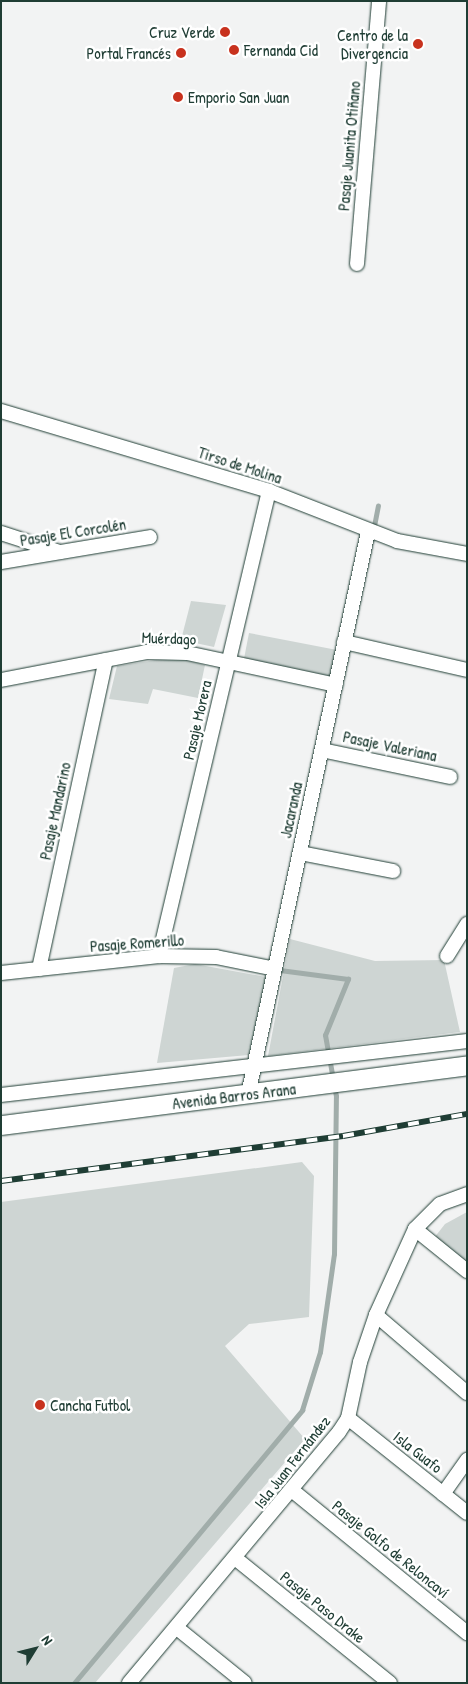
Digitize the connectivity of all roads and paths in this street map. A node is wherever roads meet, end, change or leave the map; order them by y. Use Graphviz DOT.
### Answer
graph roads {
  1 [pos="379,1"];
  2 [pos="357,264"];
  3 [pos="1,411"];
  4 [pos="269,492"];
  5 [pos="368,532"];
  6 [pos="1,533"];
  7 [pos="150,537"];
  8 [pos="63,553"];
  9 [pos="467,554"];
  10 [pos="1,562"];
  11 [pos="344,642"];
  12 [pos="106,660"];
  13 [pos="228,662"];
  14 [pos="467,670"];
  15 [pos="1,680"];
  16 [pos="336,685"];
  17 [pos="322,750"];
  18 [pos="450,777"];
  19 [pos="300,853"];
  20 [pos="393,871"];
  21 [pos="467,924"];
  22 [pos="159,956"];
  23 [pos="447,956"];
  24 [pos="39,968"];
  25 [pos="275,969"];
  26 [pos="1,973"];
  27 [pos="467,1041"];
  28 [pos="467,1065"];
  29 [pos="254,1068"];
  30 [pos="1,1094"];
  31 [pos="248,1094"];
  32 [pos="1,1126"];
  33 [pos="467,1194"];
  34 [pos="415,1229"];
  35 [pos="467,1272"];
  36 [pos="376,1315"];
  37 [pos="467,1393"];
  38 [pos="348,1418"];
  39 [pos="467,1460"];
  40 [pos="293,1491"];
  41 [pos="442,1494"];
  42 [pos="467,1513"];
  43 [pos="235,1558"];
  44 [pos="177,1628"];
  45 [pos="467,1633"];
  46 [pos="128,1683"];
  47 [pos="245,1683"];
  48 [pos="390,1683"];
  1 -- 2 [label="street, Pasaje Juanita Otiñano"];
  3 -- 4 [label="street, Tirso de Molina"];
  4 -- 5 [label="street, Tirso de Molina"];
  4 -- 13 [label="street, Pasaje Morera"];
  5 -- 9 [label="street, Tirso de Molina"];
  5 -- 11 [label="street, Jacaranda"];
  6 -- 8 [label="street"];
  7 -- 8 [label="street, Pasaje El Corcolén"];
  8 -- 10 [label="street, Pasaje El Corcolén"];
  11 -- 14 [label="street"];
  11 -- 16 [label="street, Jacaranda"];
  12 -- 13 [label="street, Muérdago"];
  12 -- 15 [label="street, Muérdago"];
  12 -- 24 [label="street, Pasaje Mandarino"];
  13 -- 16 [label="street, Muérdago"];
  13 -- 22 [label="street, Pasaje Morera"];
  16 -- 17 [label="street, Jacaranda"];
  17 -- 18 [label="street, Pasaje Valeriana"];
  17 -- 19 [label="street, Jacaranda"];
  19 -- 20 [label="street"];
  19 -- 25 [label="street, Jacaranda"];
  21 -- 23 [label="street"];
  22 -- 24 [label="street, Pasaje Romerillo"];
  22 -- 25 [label="street, Pasaje Romerillo"];
  24 -- 26 [label="street, Pasaje Romerillo"];
  25 -- 29 [label="street, Jacaranda"];
  27 -- 29 [label="street, Avenida Barros Arana"];
  28 -- 31 [label="main road, Avenida Barros Arana"];
  29 -- 30 [label="street, Avenida Barros Arana"];
  29 -- 31 [label="street, Jacaranda"];
  31 -- 32 [label="main road, Avenida Barros Arana"];
  33 -- 34 [label="street, Isla Juan Fernández"];
  34 -- 35 [label="street"];
  34 -- 36 [label="street, Isla Juan Fernández"];
  36 -- 37 [label="street"];
  36 -- 38 [label="street, Isla Juan Fernández"];
  38 -- 40 [label="street, Isla Juan Fernández"];
  38 -- 41 [label="street, Isla Guafo"];
  39 -- 41 [label="street"];
  40 -- 43 [label="street, Isla Juan Fernández"];
  40 -- 45 [label="street, Pasaje Golfo de Reloncaví"];
  41 -- 42 [label="street, Isla Guafo"];
  43 -- 44 [label="street, Isla Juan Fernández"];
  43 -- 48 [label="street, Pasaje Paso Drake"];
  44 -- 46 [label="street, Isla Juan Fernández"];
  44 -- 47 [label="street"];
}
